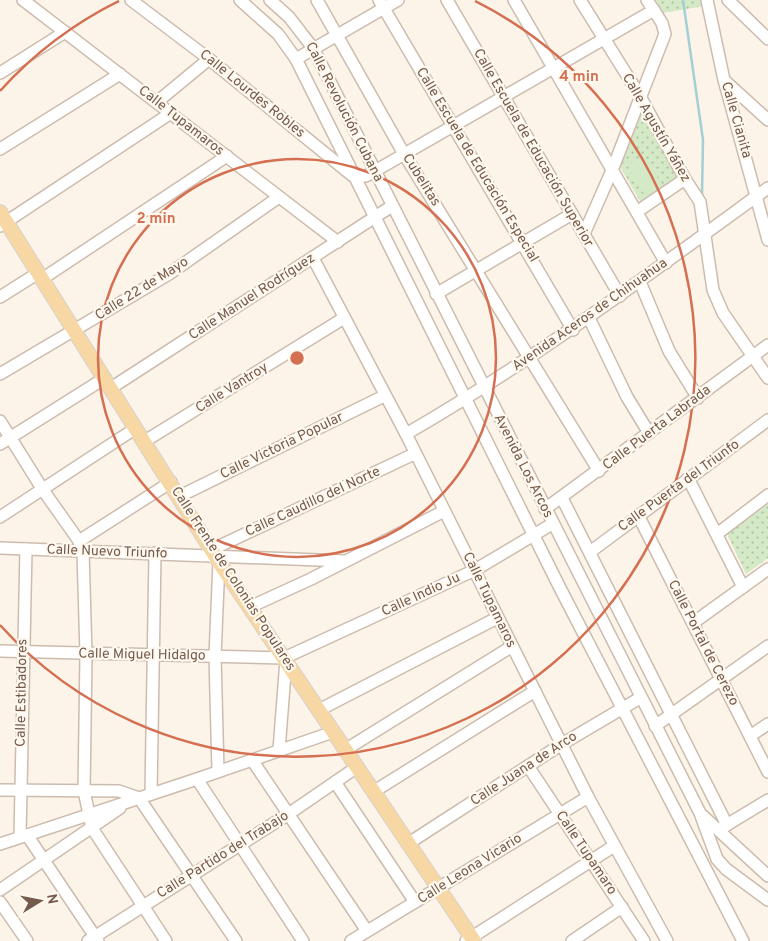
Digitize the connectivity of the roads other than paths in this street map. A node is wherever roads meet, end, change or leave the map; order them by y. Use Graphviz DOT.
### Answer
graph roads {
  1 [pos="23,0"];
  2 [pos="131,0"];
  3 [pos="240,0"];
  4 [pos="270,0"];
  5 [pos="317,0"];
  6 [pos="398,0"];
  7 [pos="447,0"];
  8 [pos="514,0"];
  9 [pos="580,0"];
  10 [pos="647,0"];
  11 [pos="707,0"];
  12 [pos="728,0"];
  13 [pos="381,4"];
  14 [pos="654,10"];
  15 [pos="65,32"];
  16 [pos="337,34"];
  17 [pos="604,39"];
  18 [pos="768,39"];
  19 [pos="313,48"];
  20 [pos="209,59"];
  21 [pos="296,59"];
  22 [pos="553,68"];
  23 [pos="0,73"];
  24 [pos="120,74"];
  25 [pos="724,80"];
  26 [pos="502,96"];
  27 [pos="640,96"];
  28 [pos="157,102"];
  29 [pos="171,113"];
  30 [pos="768,120"];
  31 [pos="454,125"];
  32 [pos="0,149"];
  33 [pos="404,154"];
  34 [pos="227,156"];
  35 [pos="613,168"];
  36 [pos="375,171"];
  37 [pos="353,176"];
  38 [pos="685,179"];
  39 [pos="768,188"];
  40 [pos="757,196"];
  41 [pos="279,197"];
  42 [pos="392,206"];
  43 [pos="638,211"];
  44 [pos="572,214"];
  45 [pos="375,217"];
  46 [pos="2,220"];
  47 [pos="584,234"];
  48 [pos="704,234"];
  49 [pos="768,240"];
  50 [pos="522,241"];
  51 [pos="338,242"];
  52 [pos="313,258"];
  53 [pos="666,263"];
  54 [pos="476,268"];
  55 [pos="40,276"];
  56 [pos="640,282"];
  57 [pos="436,294"];
  58 [pos="620,296"];
  59 [pos="0,297"];
  60 [pos="344,318"];
  61 [pos="589,318"];
  62 [pos="75,330"];
  63 [pos="573,330"];
  64 [pos="768,345"];
  65 [pos="752,356"];
  66 [pos="530,358"];
  67 [pos="0,374"];
  68 [pos="768,378"];
  69 [pos="108,383"];
  70 [pos="484,388"];
  71 [pos="384,396"];
  72 [pos="698,398"];
  73 [pos="466,399"];
  74 [pos="0,420"];
  75 [pos="768,420"];
  76 [pos="136,428"];
  77 [pos="649,433"];
  78 [pos="406,434"];
  79 [pos="11,437"];
  80 [pos="145,441"];
  81 [pos="0,444"];
  82 [pos="414,454"];
  83 [pos="600,471"];
  84 [pos="688,478"];
  85 [pos="171,482"];
  86 [pos="43,490"];
  87 [pos="768,495"];
  88 [pos="180,496"];
  89 [pos="562,498"];
  90 [pos="545,509"];
  91 [pos="444,511"];
  92 [pos="638,515"];
  93 [pos="0,517"];
  94 [pos="552,524"];
  95 [pos="717,534"];
  96 [pos="534,535"];
  97 [pos="81,546"];
  98 [pos="0,548"];
  99 [pos="26,549"];
  100 [pos="590,552"];
  101 [pos="155,554"];
  102 [pos="215,555"];
  103 [pos="345,560"];
  104 [pos="768,569"];
  105 [pos="475,570"];
  106 [pos="742,587"];
  107 [pos="250,607"];
  108 [pos="497,618"];
  109 [pos="693,623"];
  110 [pos="511,646"];
  111 [pos="768,646"];
  112 [pos="0,651"];
  113 [pos="23,652"];
  114 [pos="86,655"];
  115 [pos="152,655"];
  116 [pos="215,656"];
  117 [pos="285,659"];
  118 [pos="721,679"];
  119 [pos="535,692"];
  120 [pos="640,698"];
  121 [pos="623,708"];
  122 [pos="319,710"];
  123 [pos="672,716"];
  124 [pos="768,724"];
  125 [pos="655,726"];
  126 [pos="333,732"];
  127 [pos="750,736"];
  128 [pos="562,744"];
  129 [pos="279,750"];
  130 [pos="345,750"];
  131 [pos="252,760"];
  132 [pos="528,766"];
  133 [pos="357,767"];
  134 [pos="218,771"];
  135 [pos="768,772"];
  136 [pos="197,779"];
  137 [pos="336,782"];
  138 [pos="0,790"];
  139 [pos="20,790"];
  140 [pos="84,791"];
  141 [pos="373,792"];
  142 [pos="151,794"];
  143 [pos="588,797"];
  144 [pos="135,800"];
  145 [pos="768,800"];
  146 [pos="560,813"];
  147 [pos="88,815"];
  148 [pos="287,815"];
  149 [pos="92,828"];
  150 [pos="718,830"];
  151 [pos="23,836"];
  152 [pos="409,843"];
  153 [pos="0,844"];
  154 [pos="240,845"];
  155 [pos="614,846"];
  156 [pos="591,860"];
  157 [pos="44,861"];
  158 [pos="192,876"];
  159 [pos="768,876"];
  160 [pos="438,889"];
  161 [pos="0,890"];
  162 [pos="768,900"];
  163 [pos="0,902"];
  164 [pos="415,902"];
  165 [pos="142,906"];
  166 [pos="622,907"];
  167 [pos="367,931"];
  168 [pos="94,939"];
  169 [pos="470,940"];
  170 [pos="26,941"];
  171 [pos="166,941"];
  172 [pos="236,941"];
  173 [pos="303,941"];
  174 [pos="351,941"];
  175 [pos="572,941"];
  176 [pos="644,941"];
  177 [pos="667,941"];
  178 [pos="743,941"];
  1 -- 15 [label="street, Calle Tupamaros"];
  2 -- 20 [label="street, Calle Lourdes Robles"];
  3 -- 21 [label="street"];
  4 -- 19 [label="street, Calle Revolución Cubana"];
  5 -- 16 [label="street, Cubelitas"];
  6 -- 13 [label="street"];
  7 -- 26 [label="street, Calle Escuela de Educación Superior"];
  8 -- 22 [label="street"];
  9 -- 17 [label="street, Calle Agustín Yáñez"];
  10 -- 14 [label="street"];
  11 -- 25 [label="street, Calle Cianita"];
  12 -- 18 [label="street"];
  13 -- 16 [label="street"];
  13 -- 31 [label="street, Calle Escuela de Educación Especial"];
  14 -- 17 [label="street"];
  14 -- 27 [label="street"];
  15 -- 23 [label="street"];
  15 -- 24 [label="street, Calle Tupamaros"];
  16 -- 19 [label="street"];
  16 -- 33 [label="street, Cubelitas"];
  17 -- 22 [label="street"];
  17 -- 27 [label="street, Calle Agustín Yáñez"];
  19 -- 21 [label="street"];
  19 -- 36 [label="street, Calle Revolución Cubana"];
  20 -- 28 [label="street"];
  20 -- 37 [label="street, Calle Lourdes Robles"];
  21 -- 37 [label="street"];
  22 -- 26 [label="street"];
  22 -- 35 [label="street"];
  24 -- 28 [label="street, Calle Tupamaros"];
  24 -- 32 [label="street"];
  25 -- 30 [label="street"];
  25 -- 40 [label="street, Calle Cianita"];
  26 -- 31 [label="street"];
  26 -- 44 [label="street, Calle Escuela de Educación Superior"];
  27 -- 35 [label="street"];
  27 -- 38 [label="street, Calle Agustín Yáñez"];
  28 -- 29 [label="street, Calle Tupamaros"];
  29 -- 34 [label="street, Calle Tupamaros"];
  29 -- 46 [label="street"];
  31 -- 33 [label="street"];
  31 -- 50 [label="street, Calle Escuela de Educación Especial"];
  33 -- 36 [label="street"];
  33 -- 54 [label="street, Cubelitas"];
  34 -- 41 [label="street, Calle Tupamaros"];
  34 -- 55 [label="street"];
  35 -- 43 [label="street"];
  35 -- 47 [label="street"];
  36 -- 37 [label="street"];
  36 -- 42 [label="street, Calle Revolución Cubana"];
  37 -- 45 [label="street"];
  38 -- 43 [label="street"];
  38 -- 48 [label="street, Calle Agustín Yáñez"];
  39 -- 40 [label="street, Avenida Aceros de Chihuahua"];
  40 -- 48 [label="street, Avenida Aceros de Chihuahua"];
  40 -- 49 [label="street, Calle Cianita"];
  41 -- 51 [label="street, Calle Tupamaros"];
  41 -- 62 [label="street, Calle 22 de Mayo"];
  42 -- 45 [label="street, Calle Manuel Rodríguez"];
  42 -- 57 [label="street, Avenida Los Arcos"];
  43 -- 53 [label="street"];
  44 -- 47 [label="street, Calle Escuela de Educación Superior"];
  44 -- 50 [label="street"];
  45 -- 51 [label="street, Calle Manuel Rodríguez"];
  45 -- 73 [label="street"];
  46 -- 55 [label="main road, Calle Frente de Colonias Populares"];
  47 -- 58 [label="street, Calle Escuela de Educación Superior"];
  48 -- 53 [label="street, Avenida Aceros de Chihuahua"];
  48 -- 65 [label="street, Calle Agustín Yáñez"];
  50 -- 54 [label="street"];
  50 -- 63 [label="street, Calle Escuela de Educación Especial"];
  51 -- 52 [label="street, Calle Manuel Rodríguez"];
  52 -- 60 [label="street, Calle Tupamaros"];
  52 -- 69 [label="street, Calle Manuel Rodríguez"];
  53 -- 56 [label="street, Avenida Aceros de Chihuahua"];
  54 -- 57 [label="street"];
  54 -- 66 [label="street, Cubelitas"];
  55 -- 59 [label="street"];
  55 -- 62 [label="main road, Calle Frente de Colonias Populares"];
  56 -- 58 [label="street, Avenida Aceros de Chihuahua"];
  56 -- 72 [label="street"];
  57 -- 70 [label="street, Avenida Los Arcos"];
  58 -- 61 [label="street, Avenida Aceros de Chihuahua"];
  60 -- 71 [label="street, Calle Tupamaros"];
  60 -- 80 [label="street, Calle Vantroy"];
  61 -- 63 [label="street, Avenida Aceros de Chihuahua"];
  61 -- 77 [label="street"];
  62 -- 67 [label="street, Calle 22 de Mayo"];
  62 -- 69 [label="main road, Calle Frente de Colonias Populares"];
  63 -- 66 [label="street, Avenida Aceros de Chihuahua"];
  64 -- 65 [label="street, Calle Puerta Labrada"];
  65 -- 68 [label="street, Calle Agustín Yáñez"];
  65 -- 72 [label="street, Calle Puerta Labrada"];
  66 -- 70 [label="street, Avenida Aceros de Chihuahua"];
  66 -- 83 [label="street, Cubelitas"];
  69 -- 76 [label="main road, Calle Frente de Colonias Populares"];
  69 -- 79 [label="street, Calle Manuel Rodríguez"];
  70 -- 73 [label="street, Avenida Aceros de Chihuahua"];
  70 -- 90 [label="street, Avenida Los Arcos"];
  71 -- 78 [label="street, Calle Tupamaros"];
  71 -- 88 [label="street, Calle Victoria Popular"];
  72 -- 77 [label="street, Calle Puerta Labrada"];
  73 -- 78 [label="street, Avenida Aceros de Chihuahua"];
  73 -- 96 [label="street"];
  74 -- 79 [label="street"];
  75 -- 84 [label="street, Calle Puerta del Triunfo"];
  76 -- 80 [label="main road, Calle Frente de Colonias Populares"];
  76 -- 86 [label="street"];
  77 -- 83 [label="street, Calle Puerta Labrada"];
  78 -- 82 [label="street, Calle Tupamaros"];
  79 -- 81 [label="street, Calle Manuel Rodríguez"];
  79 -- 86 [label="street"];
  80 -- 85 [label="main road, Calle Frente de Colonias Populares"];
  82 -- 91 [label="street, Calle Tupamaros"];
  82 -- 102 [label="street, Calle Caudillo del Norte"];
  83 -- 89 [label="street, Calle Puerta Labrada"];
  84 -- 92 [label="street, Calle Puerta del Triunfo"];
  84 -- 95 [label="street"];
  85 -- 88 [label="main road, Calle Frente de Colonias Populares"];
  85 -- 97 [label="street"];
  86 -- 93 [label="street"];
  86 -- 97 [label="street"];
  87 -- 95 [label="street"];
  88 -- 102 [label="main road, Calle Frente de Colonias Populares"];
  89 -- 90 [label="street, Calle Puerta Labrada"];
  89 -- 100 [label="street, Avenida Los Arcos"];
  90 -- 94 [label="street, Avenida Los Arcos"];
  91 -- 103 [label="street"];
  91 -- 105 [label="street, Calle Tupamaros"];
  92 -- 100 [label="street, Calle Puerta del Triunfo"];
  92 -- 109 [label="street, Calle Portal de Cerezo"];
  94 -- 96 [label="street, Calle Indio Ju"];
  94 -- 120 [label="street, Avenida Los Arcos"];
  95 -- 106 [label="street"];
  96 -- 105 [label="street, Calle Indio Ju"];
  96 -- 121 [label="street"];
  97 -- 99 [label="street, Calle Nuevo Triunfo"];
  97 -- 101 [label="street, Calle Nuevo Triunfo"];
  97 -- 114 [label="street"];
  98 -- 99 [label="street, Calle Nuevo Triunfo"];
  99 -- 113 [label="street, Calle Estibadores"];
  100 -- 123 [label="street, Avenida Los Arcos"];
  101 -- 102 [label="street, Calle Nuevo Triunfo"];
  101 -- 115 [label="street"];
  102 -- 103 [label="street, Calle Nuevo Triunfo"];
  102 -- 107 [label="main road, Calle Frente de Colonias Populares"];
  102 -- 116 [label="street"];
  103 -- 107 [label="street"];
  104 -- 106 [label="street"];
  105 -- 108 [label="street, Calle Tupamaros"];
  105 -- 117 [label="street, Calle Indio Ju"];
  106 -- 109 [label="street"];
  107 -- 117 [label="main road, Calle Frente de Colonias Populares"];
  108 -- 110 [label="street, Calle Tupamaros"];
  108 -- 122 [label="street"];
  109 -- 118 [label="street, Calle Portal de Cerezo"];
  110 -- 119 [label="street, Calle Tupamaros"];
  110 -- 130 [label="street"];
  111 -- 118 [label="street"];
  112 -- 113 [label="street, Calle Miguel Hidalgo"];
  113 -- 114 [label="street, Calle Miguel Hidalgo"];
  113 -- 139 [label="street, Calle Estibadores"];
  114 -- 115 [label="street, Calle Miguel Hidalgo"];
  114 -- 140 [label="street"];
  115 -- 116 [label="street, Calle Miguel Hidalgo"];
  115 -- 142 [label="street"];
  116 -- 117 [label="street, Calle Miguel Hidalgo"];
  116 -- 134 [label="street"];
  117 -- 122 [label="main road, Calle Frente de Colonias Populares"];
  117 -- 129 [label="street"];
  118 -- 123 [label="street"];
  118 -- 127 [label="street, Calle Portal de Cerezo"];
  119 -- 128 [label="street, Calle Tupamaros"];
  119 -- 141 [label="street"];
  120 -- 121 [label="street, Calle Juana de Arco"];
  120 -- 125 [label="street, Avenida Los Arcos"];
  121 -- 128 [label="street, Calle Juana de Arco"];
  121 -- 178 [label="street"];
  122 -- 126 [label="main road, Calle Frente de Colonias Populares"];
  123 -- 125 [label="street"];
  123 -- 150 [label="street, Avenida Los Arcos"];
  124 -- 127 [label="street"];
  125 -- 150 [label="street, Avenida Los Arcos"];
  126 -- 129 [label="street"];
  126 -- 130 [label="main road, Calle Frente de Colonias Populares"];
  127 -- 135 [label="street, Calle Portal de Cerezo"];
  128 -- 132 [label="street, Calle Juana de Arco"];
  128 -- 143 [label="street, Calle Tupamaros"];
  129 -- 131 [label="street"];
  130 -- 133 [label="main road, Calle Frente de Colonias Populares"];
  131 -- 134 [label="street"];
  131 -- 148 [label="street"];
  132 -- 146 [label="street, Calle Tupamaro"];
  132 -- 152 [label="street, Calle Juana de Arco"];
  133 -- 137 [label="street, Calle Partido del Trabajo"];
  133 -- 141 [label="main road, Calle Frente de Colonias Populares"];
  134 -- 136 [label="street"];
  136 -- 142 [label="street"];
  136 -- 154 [label="street"];
  137 -- 148 [label="street, Calle Partido del Trabajo"];
  137 -- 164 [label="street"];
  138 -- 139 [label="street"];
  139 -- 140 [label="street"];
  139 -- 151 [label="street, Calle Estibadores"];
  140 -- 144 [label="street"];
  140 -- 147 [label="street"];
  141 -- 152 [label="main road, Calle Frente de Colonias Populares"];
  142 -- 144 [label="street"];
  143 -- 146 [label="street, Calle Leona Vicario"];
  143 -- 155 [label="street, Calle Tupamaros"];
  144 -- 147 [label="street"];
  144 -- 149 [label="street"];
  144 -- 158 [label="street"];
  145 -- 150 [label="street"];
  146 -- 156 [label="street, Calle Tupamaro"];
  146 -- 160 [label="street, Calle Leona Vicario"];
  147 -- 149 [label="street"];
  147 -- 151 [label="street"];
  148 -- 154 [label="street, Calle Partido del Trabajo"];
  148 -- 167 [label="street"];
  149 -- 157 [label="street"];
  149 -- 165 [label="street"];
  150 -- 159 [label="street, Avenida Los Arcos"];
  150 -- 162 [label="street, Avenida Los Arcos"];
  151 -- 153 [label="street"];
  151 -- 157 [label="street"];
  152 -- 160 [label="main road, Calle Frente de Colonias Populares"];
  154 -- 158 [label="street, Calle Partido del Trabajo"];
  154 -- 173 [label="street"];
  155 -- 156 [label="street"];
  155 -- 177 [label="street, Calle Tupamaros"];
  156 -- 166 [label="street, Calle Tupamaro"];
  156 -- 169 [label="street"];
  157 -- 161 [label="street"];
  157 -- 168 [label="street"];
  158 -- 165 [label="street, Calle Partido del Trabajo"];
  158 -- 172 [label="street"];
  160 -- 164 [label="street, Calle Leona Vicario"];
  160 -- 169 [label="main road, Calle Frente de Colonias Populares"];
  163 -- 170 [label="street"];
  164 -- 167 [label="street, Calle Leona Vicario"];
  165 -- 168 [label="street, Calle Partido del Trabajo"];
  165 -- 171 [label="street"];
  166 -- 175 [label="street"];
  166 -- 176 [label="street, Calle Tupamaro"];
  167 -- 174 [label="street, Calle Leona Vicario"];
}
